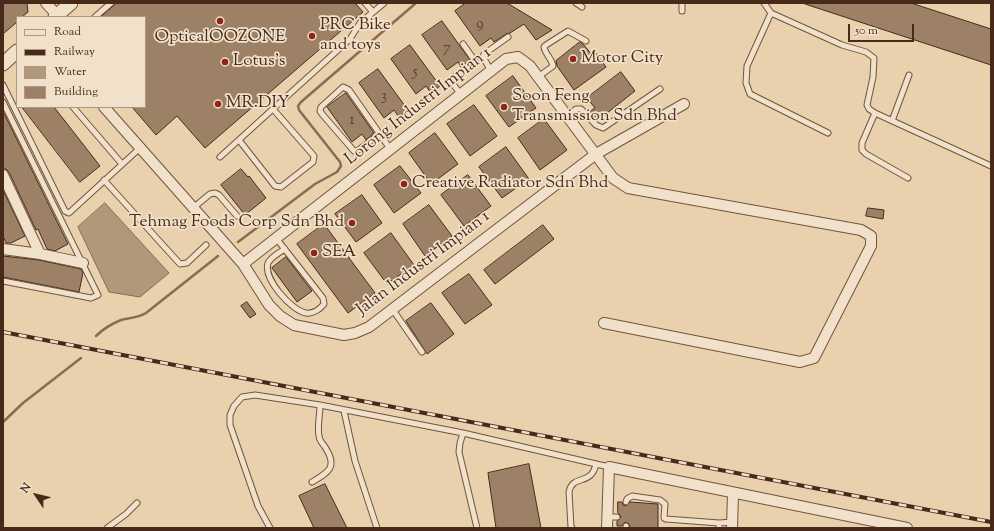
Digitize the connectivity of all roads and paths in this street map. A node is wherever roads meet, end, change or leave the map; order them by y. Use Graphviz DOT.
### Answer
graph roads {
  1 [pos="46,3"];
  2 [pos="72,3"];
  3 [pos="111,3"];
  4 [pos="365,3"];
  5 [pos="384,3"];
  6 [pos="576,3"];
  7 [pos="682,3"];
  8 [pos="764,3"];
  9 [pos="582,7"];
  10 [pos="682,11"];
  11 [pos="373,12"];
  12 [pos="771,12"];
  13 [pos="57,16"];
  14 [pos="96,16"];
  15 [pos="508,36"];
  16 [pos="586,41"];
  17 [pos="463,44"];
  18 [pos="16,52"];
  19 [pos="3,64"];
  20 [pos="491,71"];
  21 [pos="909,75"];
  22 [pos="538,77"];
  23 [pos="3,85"];
  24 [pos="660,89"];
  25 [pos="461,95"];
  26 [pos="3,102"];
  27 [pos="684,104"];
  28 [pos="74,108"];
  29 [pos="105,108"];
  30 [pos="273,109"];
  31 [pos="875,113"];
  32 [pos="568,116"];
  33 [pos="892,121"];
  34 [pos="828,133"];
  35 [pos="380,134"];
  36 [pos="239,140"];
  37 [pos="140,148"];
  38 [pos="391,150"];
  39 [pos="596,154"];
  40 [pos="220,157"];
  41 [pos="122,164"];
  42 [pos="991,166"];
  43 [pos="3,175"];
  44 [pos="908,178"];
  45 [pos="104,180"];
  46 [pos="194,208"];
  47 [pos="237,216"];
  48 [pos="276,238"];
  49 [pos="206,246"];
  50 [pos="4,248"];
  51 [pos="285,249"];
  52 [pos="40,254"];
  53 [pos="83,263"];
  54 [pos="242,264"];
  55 [pos="3,281"];
  56 [pos="393,310"];
  57 [pos="604,323"];
  58 [pos="422,352"];
  59 [pos="320,405"];
  60 [pos="344,411"];
  61 [pos="464,433"];
  62 [pos="596,464"];
  63 [pos="609,468"];
  64 [pos="312,482"];
  65 [pos="734,493"];
  66 [pos="626,502"];
  67 [pos="137,503"];
  68 [pos="857,523"];
  69 [pos="719,525"];
  70 [pos="732,525"];
  71 [pos="107,528"];
  72 [pos="270,528"];
  73 [pos="378,528"];
  74 [pos="477,528"];
  75 [pos="572,528"];
  76 [pos="607,528"];
  77 [pos="907,528"];
  1 -- 13 [label="street"];
  2 -- 13 [label="street"];
  3 -- 14 [label="lane"];
  4 -- 11 [label="lane"];
  5 -- 11 [label="lane"];
  6 -- 9 [label="lane"];
  7 -- 10 [label="lane"];
  8 -- 12 [label="lane"];
  11 -- 30 [label="lane"];
  12 -- 31 [label="lane"];
  12 -- 34 [label="lane"];
  15 -- 20 [label="lane"];
  16 -- 22 [label="lane"];
  17 -- 25 [label="lane"];
  18 -- 19 [label="street"];
  20 -- 22 [label="street, Lorong Industri Impian 1"];
  20 -- 25 [label="street, Lorong Industri Impian 1"];
  21 -- 33 [label="lane"];
  22 -- 32 [label="street, Lorong Industri Impian 1"];
  23 -- 45 [label="lane"];
  24 -- 32 [label="lane"];
  25 -- 38 [label="street, Lorong Industri Impian 1"];
  26 -- 53 [label="lane"];
  27 -- 39 [label="street, Jalan Industri Impian 1"];
  28 -- 41 [label="lane"];
  29 -- 37 [label="street, Jalan Industri Impian 1"];
  30 -- 36 [label="lane"];
  30 -- 36 [label="lane"];
  31 -- 33 [label="lane"];
  31 -- 44 [label="lane"];
  32 -- 39 [label="street, Lorong Industri Impian 1"];
  33 -- 42 [label="lane"];
  35 -- 35 [label="lane"];
  35 -- 38 [label="lane"];
  36 -- 40 [label="lane"];
  37 -- 41 [label="lane"];
  37 -- 46 [label="street, Jalan Industri Impian 1"];
  38 -- 48 [label="street, Lorong Industri Impian 1"];
  39 -- 56 [label="street, Jalan Industri Impian 1"];
  39 -- 57 [label="street, Lorong Industri Impian 1"];
  41 -- 45 [label="lane"];
  43 -- 52 [label="street"];
  45 -- 49 [label="lane"];
  46 -- 47 [label="lane"];
  46 -- 54 [label="street, Jalan Industri Impian 1"];
  48 -- 51 [label="lane"];
  48 -- 54 [label="street, Lorong Industri Impian 1"];
  50 -- 52 [label="street"];
  51 -- 51 [label="lane"];
  52 -- 53 [label="street"];
  53 -- 55 [label="lane"];
  54 -- 56 [label="street, Jalan Industri Impian 1"];
  56 -- 58 [label="lane"];
  59 -- 60 [label="lane"];
  59 -- 64 [label="lane"];
  59 -- 72 [label="lane"];
  60 -- 61 [label="lane"];
  60 -- 73 [label="lane"];
  61 -- 62 [label="lane"];
  61 -- 74 [label="lane"];
  62 -- 63 [label="lane"];
  62 -- 75 [label="lane"];
  63 -- 65 [label="street"];
  63 -- 76 [label="street"];
  65 -- 68 [label="street"];
  65 -- 70 [label="street"];
  66 -- 69 [label="lane"];
  67 -- 71 [label="lane"];
  68 -- 77 [label="street"];
  69 -- 70 [label="lane"];
}
